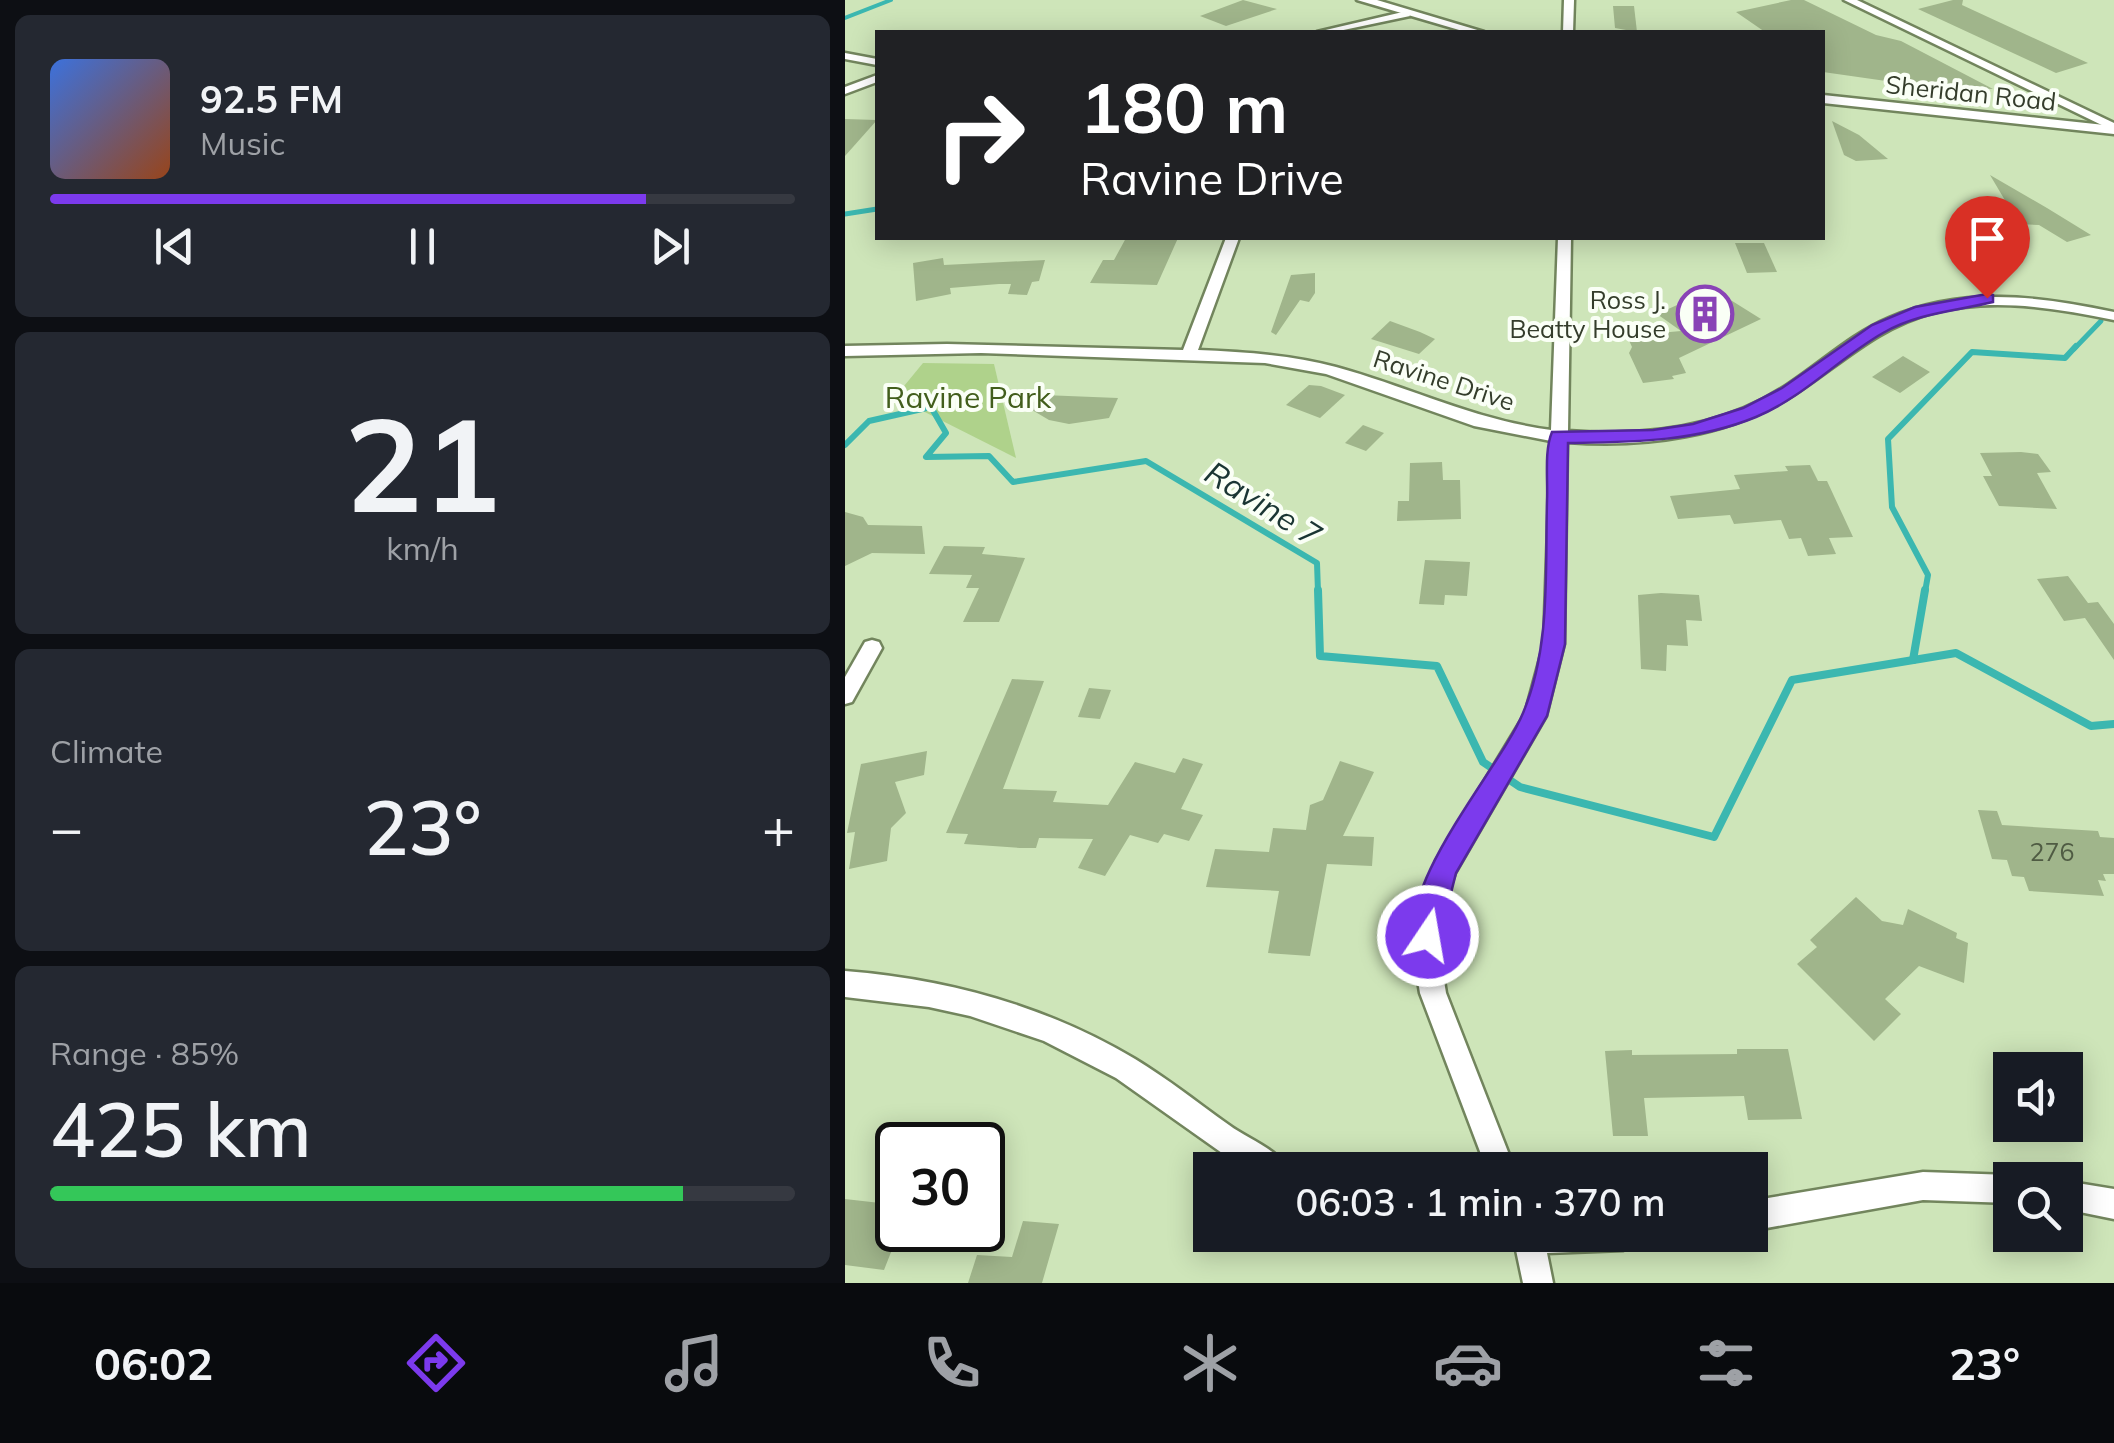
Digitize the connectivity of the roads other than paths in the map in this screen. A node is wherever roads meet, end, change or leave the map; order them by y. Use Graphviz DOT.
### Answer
graph roads {
  1 [pos="1363,0"];
  2 [pos="1569,0"];
  3 [pos="1849,0"];
  4 [pos="1407,14"];
  5 [pos="1331,30"];
  6 [pos="1470,30"];
  7 [pos="1568,30"];
  8 [pos="845,56"];
  9 [pos="875,62"];
  10 [pos="875,79"];
  11 [pos="845,91"];
  12 [pos="1825,99"];
  13 [pos="2114,129"];
  14 [pos="1232,240"];
  15 [pos="1564,240"];
  16 [pos="2114,316"];
  17 [pos="845,351"];
  18 [pos="1189,355"];
  19 [pos="1559,436"];
  20 [pos="872,648"];
  21 [pos="845,696"];
  22 [pos="845,984"];
  23 [pos="1240,1152"];
  24 [pos="1494,1152"];
  25 [pos="1993,1188"];
  26 [pos="2083,1198"];
  27 [pos="2114,1204"];
  28 [pos="1768,1213"];
  29 [pos="1528,1252"];
  30 [pos="1538,1283"];
  1 -- 4 [label="street"];
  2 -- 7 [label="street"];
  3 -- 13 [label="street"];
  4 -- 5 [label="street"];
  4 -- 6 [label="street"];
  8 -- 9 [label="street"];
  10 -- 11 [label="street"];
  12 -- 13 [label="street, Sheridan Road"];
  14 -- 18 [label="street"];
  15 -- 19 [label="street"];
  16 -- 19 [label="street, Ravine Drive"];
  17 -- 18 [label="street, Ravine Drive"];
  18 -- 19 [label="street, Ravine Drive"];
  19 -- 24 [label="street"];
  20 -- 21 [label="street"];
  22 -- 23 [label="street"];
  25 -- 28 [label="street"];
  26 -- 27 [label="street"];
  29 -- 30 [label="street"];
}
